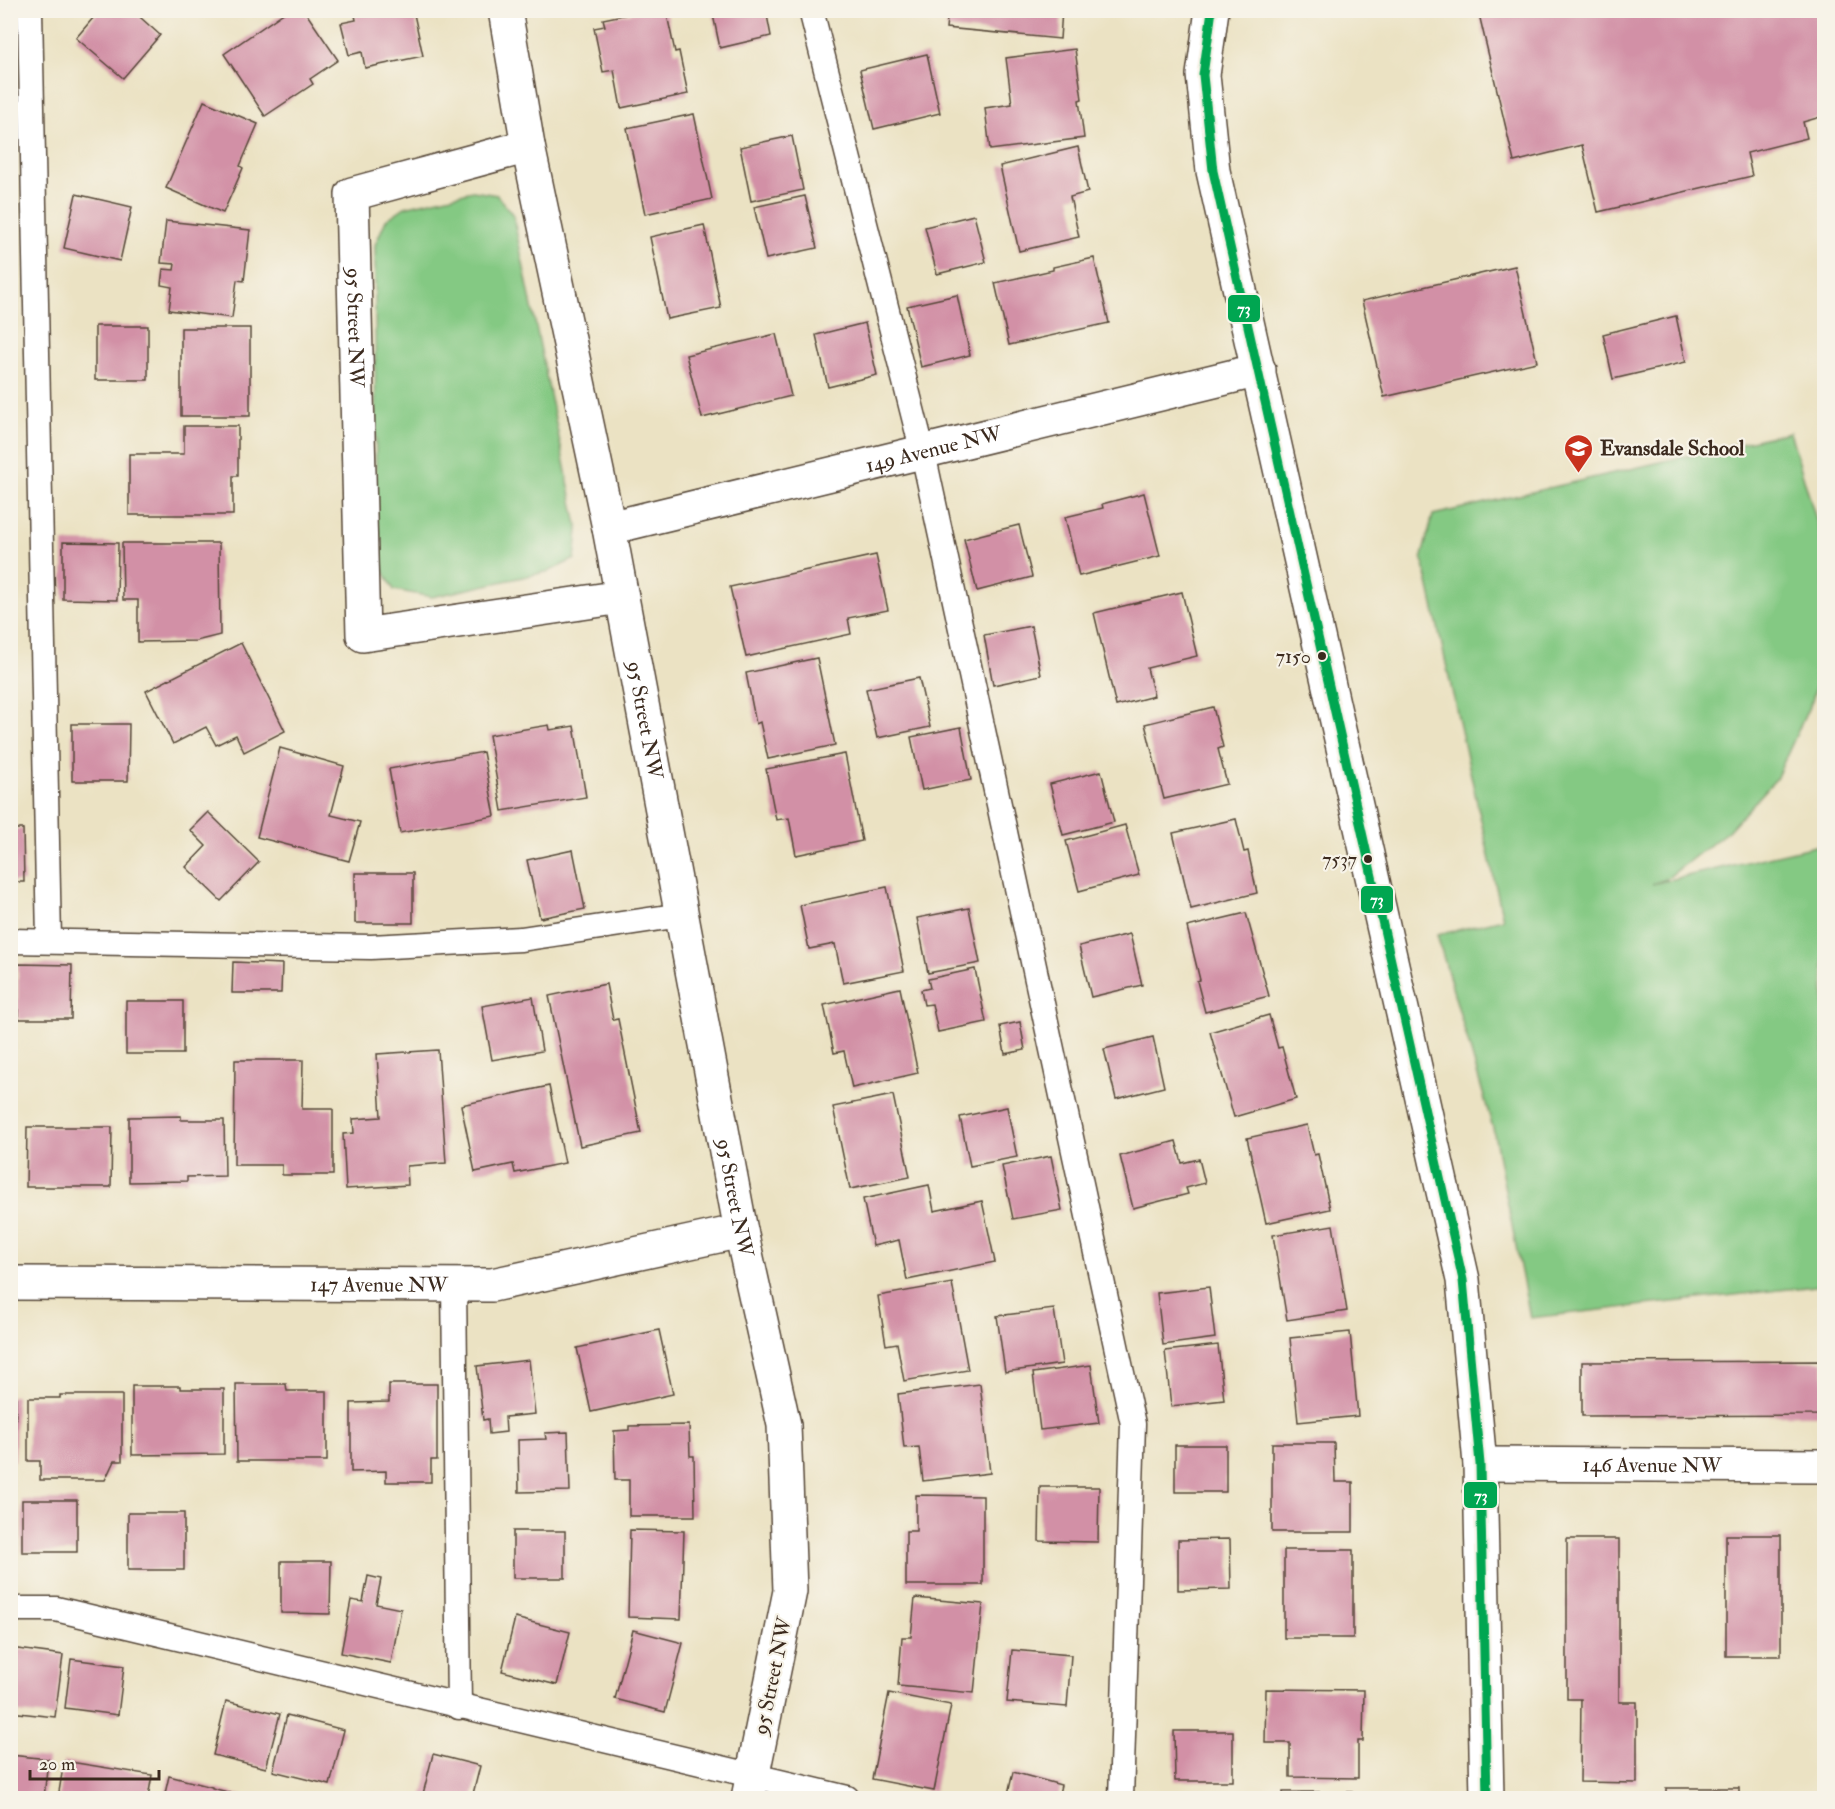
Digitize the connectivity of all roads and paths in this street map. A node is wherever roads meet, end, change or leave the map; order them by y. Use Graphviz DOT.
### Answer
graph roads {
  1 [pos="30,10"];
  2 [pos="505,10"];
  3 [pos="811,10"];
  4 [pos="1212,10"];
  5 [pos="528,146"];
  6 [pos="1259,370"];
  7 [pos="923,453"];
  8 [pos="609,528"];
  9 [pos="622,597"];
  10 [pos="681,915"];
  11 [pos="49,940"];
  12 [pos="10,941"];
  13 [pos="741,1231"];
  14 [pos="10,1283"];
  15 [pos="454,1285"];
  16 [pos="1480,1464"];
  17 [pos="1824,1466"];
  18 [pos="10,1609"];
  19 [pos="459,1707"];
  20 [pos="750,1788"];
  21 [pos="847,1798"];
  22 [pos="1120,1798"];
  23 [pos="1487,1798"];
  1 -- 11 [label="lane"];
  2 -- 5 [label="street, 95 Street NW"];
  3 -- 7 [label="lane"];
  4 -- 6 [label="street"];
  5 -- 8 [label="street, 95 Street NW"];
  5 -- 9 [label="street, 95 Street NW"];
  6 -- 7 [label="street, 149 Avenue NW"];
  6 -- 16 [label="street"];
  7 -- 8 [label="street, 149 Avenue NW"];
  7 -- 22 [label="lane"];
  8 -- 9 [label="street, 95 Street NW"];
  9 -- 10 [label="street, 95 Street NW"];
  10 -- 11 [label="lane"];
  10 -- 13 [label="street, 95 Street NW"];
  11 -- 12 [label="lane"];
  13 -- 15 [label="street, 147 Avenue NW"];
  13 -- 20 [label="street, 95 Street NW"];
  14 -- 15 [label="street, 147 Avenue NW"];
  15 -- 19 [label="lane"];
  16 -- 17 [label="street, 146 Avenue NW"];
  16 -- 23 [label="street"];
  18 -- 19 [label="lane"];
  19 -- 20 [label="lane"];
  20 -- 21 [label="lane"];
}
